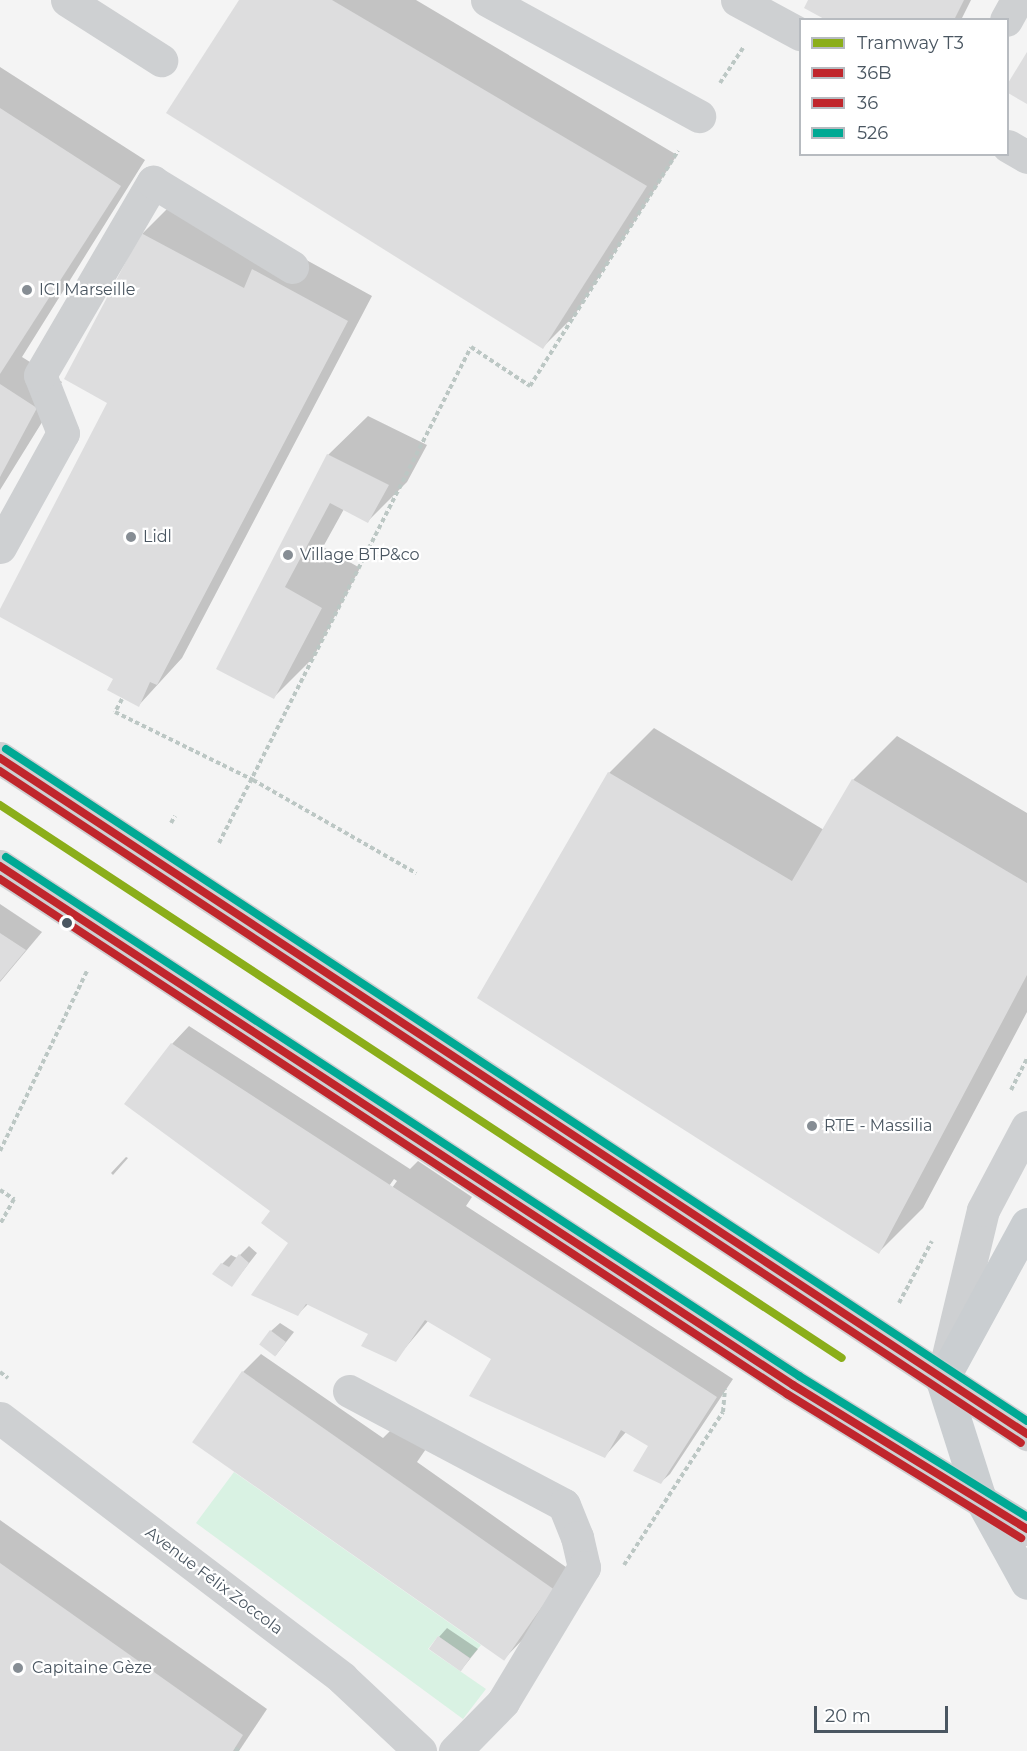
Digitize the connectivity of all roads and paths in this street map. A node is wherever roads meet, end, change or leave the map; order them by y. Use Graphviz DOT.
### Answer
graph roads {
  1 [pos="67,0"];
  2 [pos="487,0"];
  3 [pos="737,0"];
  4 [pos="1017,0"];
  5 [pos="1007,18"];
  6 [pos="799,33"];
  7 [pos="752,53"];
  8 [pos="161,60"];
  9 [pos="699,116"];
  10 [pos="1009,147"];
  11 [pos="1027,157"];
  12 [pos="292,267"];
  13 [pos="0,548"];
  14 [pos="122,699"];
  15 [pos="0,758"];
  16 [pos="253,780"];
  17 [pos="175,816"];
  18 [pos="219,843"];
  19 [pos="152,858"];
  20 [pos="0,866"];
  21 [pos="416,873"];
  22 [pos="108,935"];
  23 [pos="1027,1127"];
  24 [pos="0,1151"];
  25 [pos="0,1190"];
  26 [pos="0,1224"];
  27 [pos="1027,1224"];
  28 [pos="942,1380"];
  29 [pos="735,1390"];
  30 [pos="350,1391"];
  31 [pos="0,1418"];
  32 [pos="1027,1434"];
  33 [pos="979,1496"];
  34 [pos="1027,1528"];
  35 [pos="620,1570"];
  36 [pos="1027,1583"];
  37 [pos="420,1751"];
  38 [pos="455,1751"];
  1 -- 8 [label="street"];
  2 -- 9 [label="street"];
  3 -- 6 [label="street"];
  4 -- 5 [label="street"];
  7 -- 9 [label="path"];
  9 -- 16 [label="path"];
  10 -- 11 [label="street"];
  12 -- 13 [label="street"];
  14 -- 16 [label="path"];
  15 -- 19 [label="street"];
  16 -- 18 [label="path"];
  16 -- 21 [label="path"];
  17 -- 19 [label="path"];
  19 -- 28 [label="street"];
  20 -- 22 [label="street"];
  22 -- 24 [label="path"];
  22 -- 33 [label="street"];
  23 -- 28 [label="street"];
  25 -- 26 [label="path"];
  27 -- 28 [label="main road"];
  28 -- 32 [label="street"];
  28 -- 33 [label="main road"];
  29 -- 35 [label="path"];
  30 -- 38 [label="street"];
  31 -- 37 [label="street, Avenue Félix Zoccola"];
  33 -- 34 [label="street"];
  33 -- 36 [label="main road"];
}
